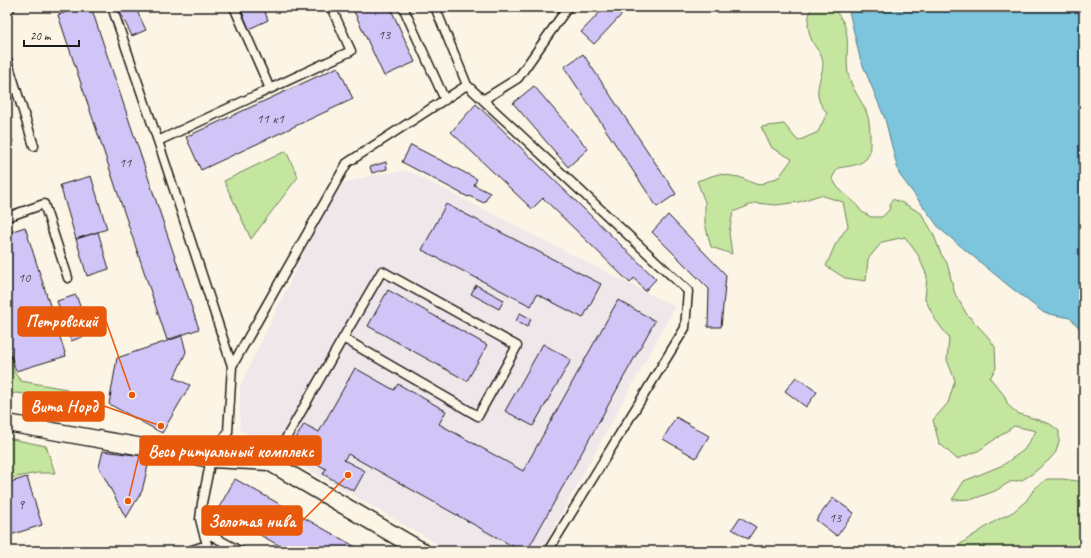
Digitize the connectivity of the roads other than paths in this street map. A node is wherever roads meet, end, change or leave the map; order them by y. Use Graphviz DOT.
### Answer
graph roads {
  1 [pos="11,7"];
  2 [pos="112,7"];
  3 [pos="234,7"];
  4 [pos="330,7"];
  5 [pos="403,7"];
  6 [pos="435,7"];
  7 [pos="568,7"];
  8 [pos="7,9"];
  9 [pos="7,60"];
  10 [pos="467,85"];
  11 [pos="270,89"];
  12 [pos="445,100"];
  13 [pos="483,100"];
  14 [pos="158,141"];
  15 [pos="34,146"];
  16 [pos="7,217"];
  17 [pos="68,278"];
  18 [pos="342,338"];
  19 [pos="232,366"];
  20 [pos="7,423"];
  21 [pos="211,459"];
  22 [pos="269,462"];
  23 [pos="203,531"];
  24 [pos="208,548"];
  25 [pos="190,551"];
  26 [pos="240,551"];
  27 [pos="422,551"];
  28 [pos="548,551"];
  1 -- 8 [label="lane"];
  2 -- 14 [label="lane"];
  3 -- 11 [label="lane"];
  4 -- 11 [label="lane"];
  5 -- 12 [label="lane"];
  6 -- 10 [label="lane"];
  7 -- 13 [label="lane"];
  9 -- 15 [label="lane"];
  10 -- 12 [label="lane"];
  10 -- 13 [label="lane"];
  11 -- 14 [label="lane"];
  12 -- 19 [label="lane"];
  13 -- 28 [label="lane"];
  14 -- 19 [label="lane"];
  16 -- 17 [label="lane"];
  18 -- 18 [label="lane"];
  18 -- 22 [label="lane"];
  19 -- 21 [label="lane"];
  20 -- 21 [label="street"];
  21 -- 22 [label="street"];
  21 -- 23 [label="lane"];
  22 -- 27 [label="street"];
  23 -- 24 [label="lane"];
  23 -- 26 [label="lane"];
  24 -- 25 [label="lane"];
}
